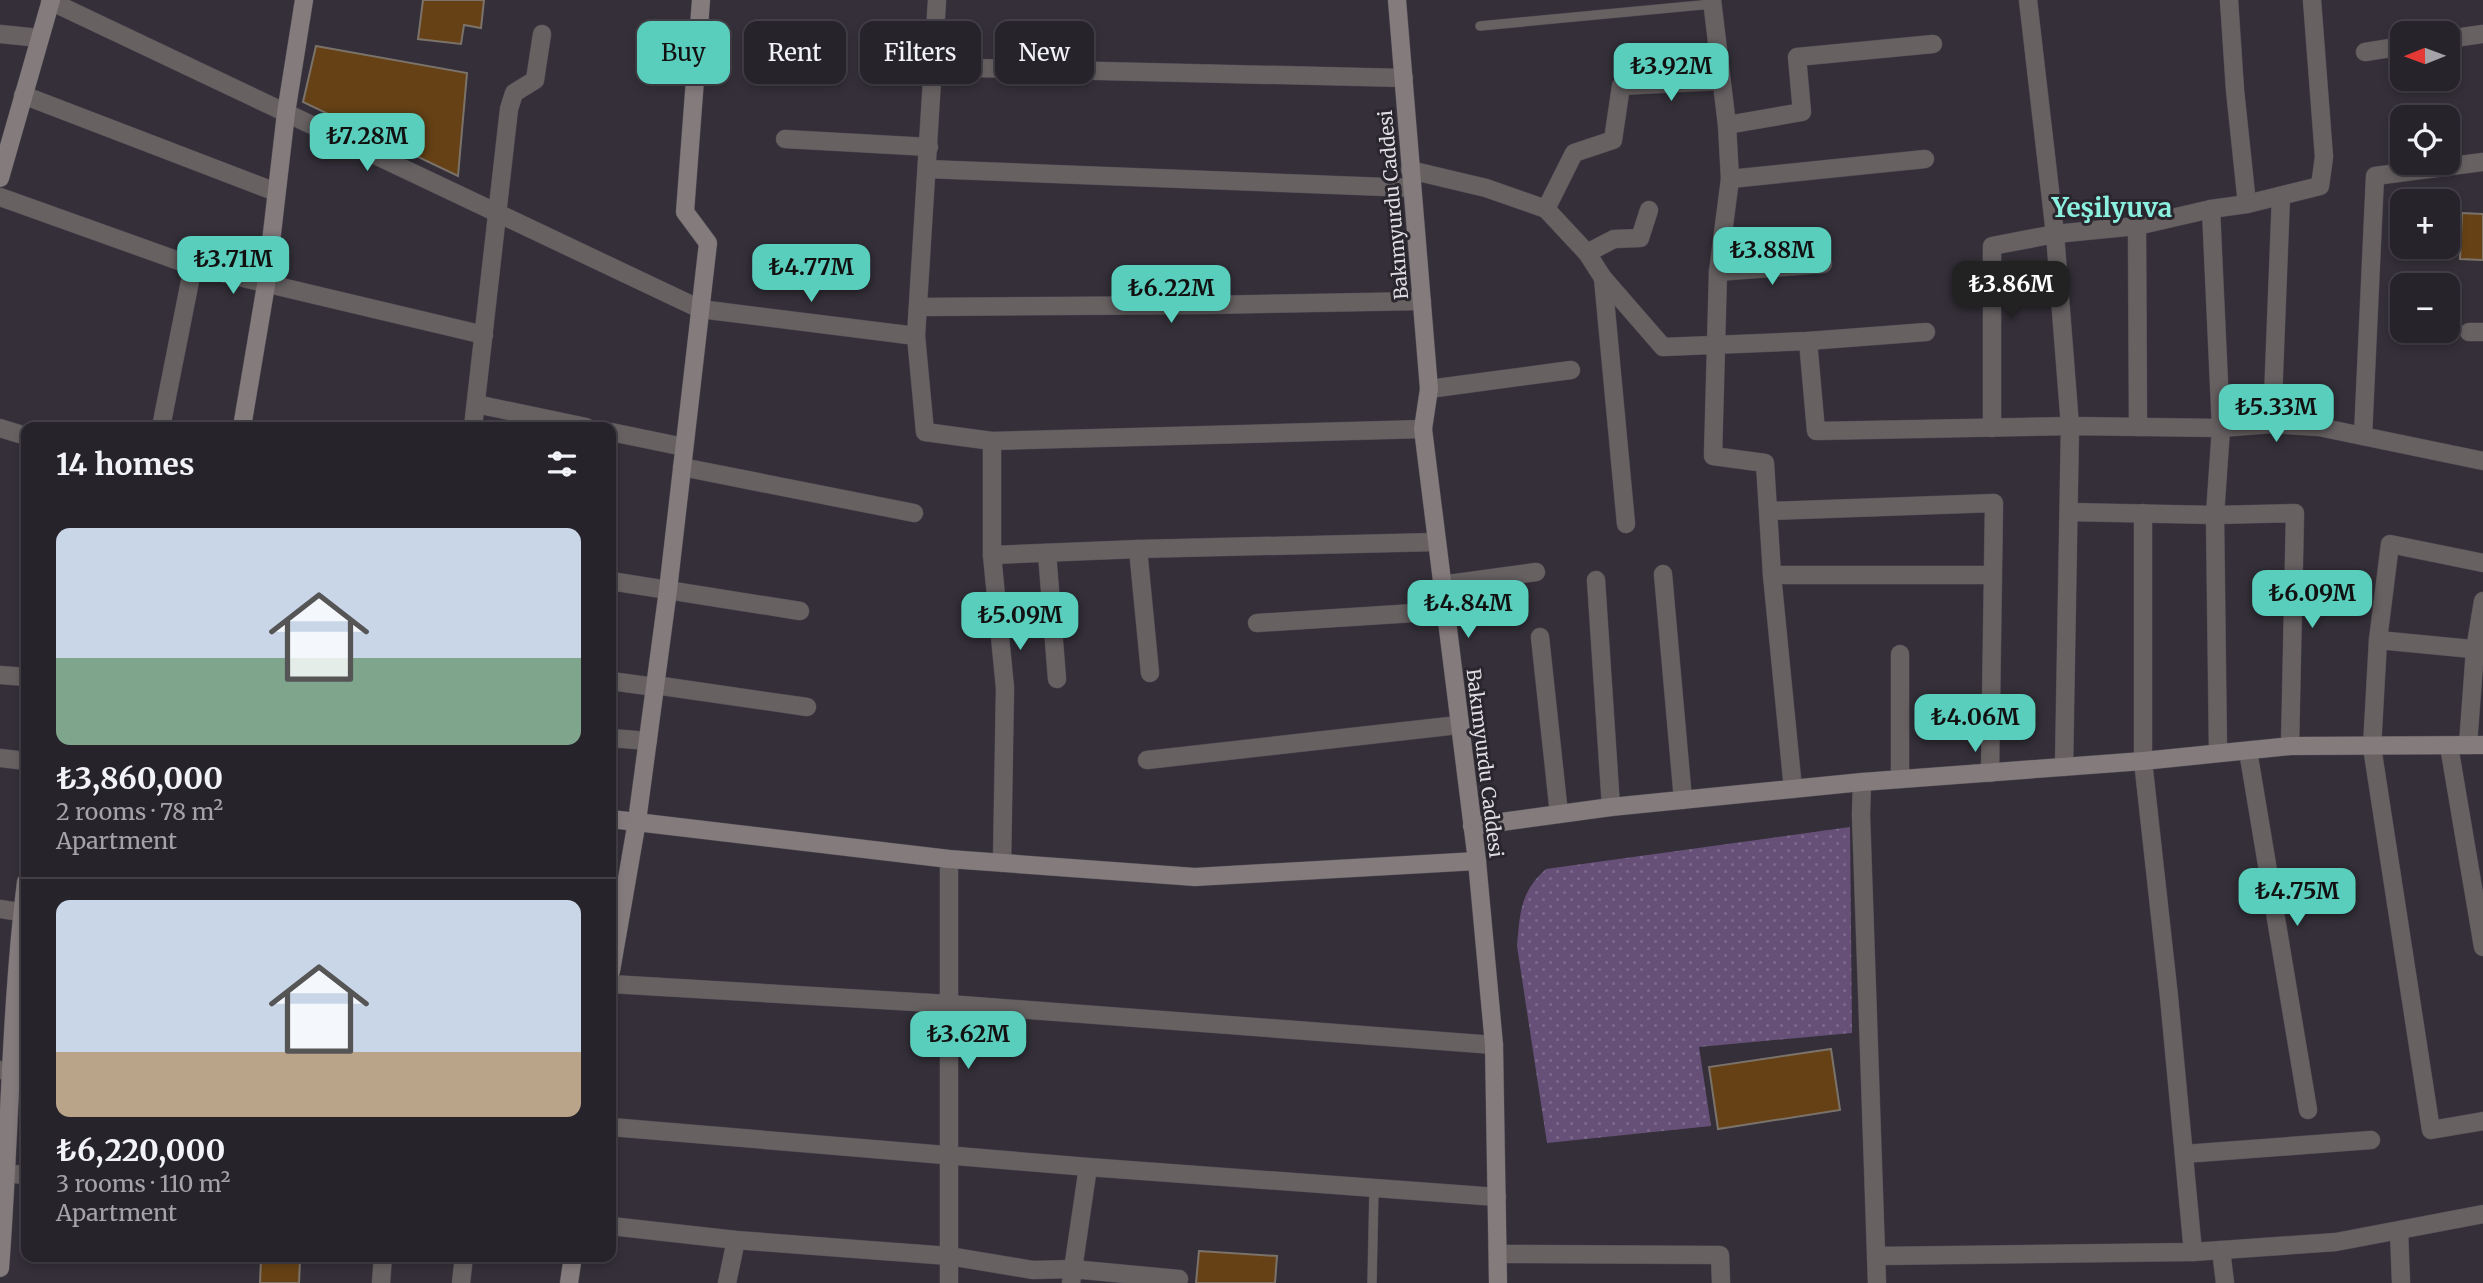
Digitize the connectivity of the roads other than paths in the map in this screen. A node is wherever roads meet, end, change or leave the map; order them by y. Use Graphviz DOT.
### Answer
graph roads {
  1 [pos="304,0"];
  2 [pos="701,0"];
  3 [pos="937,0"];
  4 [pos="1397,0"];
  5 [pos="2028,0"];
  6 [pos="2229,0"];
  7 [pos="2312,0"];
  8 [pos="51,1"];
  9 [pos="1712,2"];
  10 [pos="936,21"];
  11 [pos="1480,26"];
  12 [pos="0,34"];
  13 [pos="542,34"];
  14 [pos="2483,34"];
  15 [pos="2460,37"];
  16 [pos="39,38"];
  17 [pos="1933,44"];
  18 [pos="2390,48"];
  19 [pos="2365,52"];
  20 [pos="981,68"];
  21 [pos="1404,78"];
  22 [pos="1720,81"];
  23 [pos="933,84"];
  24 [pos="23,95"];
  25 [pos="286,113"];
  26 [pos="1727,125"];
  27 [pos="785,139"];
  28 [pos="929,147"];
  29 [pos="1925,159"];
  30 [pos="2483,162"];
  31 [pos="927,169"];
  32 [pos="0,178"];
  33 [pos="1411,179"];
  34 [pos="1730,179"];
  35 [pos="276,192"];
  36 [pos="2281,196"];
  37 [pos="0,197"];
  38 [pos="2248,204"];
  39 [pos="1546,209"];
  40 [pos="2211,209"];
  41 [pos="1649,210"];
  42 [pos="497,215"];
  43 [pos="2137,226"];
  44 [pos="2055,234"];
  45 [pos="1587,253"];
  46 [pos="1823,264"];
  47 [pos="193,265"];
  48 [pos="1718,272"];
  49 [pos="1603,278"];
  50 [pos="266,285"];
  51 [pos="1422,301"];
  52 [pos="919,307"];
  53 [pos="700,309"];
  54 [pos="1926,332"];
  55 [pos="484,335"];
  56 [pos="916,336"];
  57 [pos="1808,341"];
  58 [pos="1715,345"];
  59 [pos="1571,370"];
  60 [pos="1429,389"];
  61 [pos="476,404"];
  62 [pos="162,422"];
  63 [pos="243,422"];
  64 [pos="473,422"];
  65 [pos="562,422"];
  66 [pos="2272,424"];
  67 [pos="2070,426"];
  68 [pos="2138,427"];
  69 [pos="0,428"];
  70 [pos="1992,428"];
  71 [pos="2221,428"];
  72 [pos="1423,429"];
  73 [pos="616,433"];
  74 [pos="21,434"];
  75 [pos="2364,436"];
  76 [pos="992,441"];
  77 [pos="684,447"];
  78 [pos="2483,461"];
  79 [pos="682,467"];
  80 [pos="1769,511"];
  81 [pos="2069,512"];
  82 [pos="914,513"];
  83 [pos="2143,513"];
  84 [pos="2216,515"];
  85 [pos="1626,524"];
  86 [pos="1436,542"];
  87 [pos="1138,549"];
  88 [pos="1048,553"];
  89 [pos="992,555"];
  90 [pos="2483,563"];
  91 [pos="1536,572"];
  92 [pos="1663,574"];
  93 [pos="1772,575"];
  94 [pos="1991,575"];
  95 [pos="1596,580"];
  96 [pos="616,582"];
  97 [pos="1441,584"];
  98 [pos="668,590"];
  99 [pos="2483,601"];
  100 [pos="800,611"];
  101 [pos="1445,611"];
  102 [pos="1257,623"];
  103 [pos="1541,637"];
  104 [pos="2378,640"];
  105 [pos="2479,650"];
  106 [pos="1900,654"];
  107 [pos="1150,673"];
  108 [pos="0,675"];
  109 [pos="21,677"];
  110 [pos="1058,679"];
  111 [pos="616,682"];
  112 [pos="655,686"];
  113 [pos="807,707"];
  114 [pos="1458,726"];
  115 [pos="616,738"];
  116 [pos="648,741"];
  117 [pos="2476,745"];
  118 [pos="2290,746"];
  119 [pos="2449,746"];
  120 [pos="2372,747"];
  121 [pos="2248,751"];
  122 [pos="2218,753"];
  123 [pos="0,758"];
  124 [pos="21,760"];
  125 [pos="1147,760"];
  126 [pos="2143,761"];
  127 [pos="2064,767"];
  128 [pos="1990,773"];
  129 [pos="1900,778"];
  130 [pos="1862,782"];
  131 [pos="1793,789"];
  132 [pos="1683,800"];
  133 [pos="1611,807"];
  134 [pos="1559,814"];
  135 [pos="616,819"];
  136 [pos="637,821"];
  137 [pos="1472,825"];
  138 [pos="949,859"];
  139 [pos="1477,862"];
  140 [pos="1002,863"];
  141 [pos="0,909"];
  142 [pos="21,912"];
  143 [pos="616,942"];
  144 [pos="2483,947"];
  145 [pos="21,952"];
  146 [pos="616,984"];
  147 [pos="948,1004"];
  148 [pos="1494,1045"];
  149 [pos="12,1071"];
  150 [pos="2308,1110"];
  151 [pos="2483,1121"];
  152 [pos="616,1127"];
  153 [pos="2371,1140"];
  154 [pos="2184,1154"];
  155 [pos="949,1156"];
  156 [pos="1088,1167"];
  157 [pos="4,1173"];
  158 [pos="1374,1188"];
  159 [pos="1497,1197"];
  160 [pos="2483,1214"];
  161 [pos="616,1227"];
  162 [pos="2399,1231"];
  163 [pos="736,1240"];
  164 [pos="2221,1250"];
  165 [pos="2193,1252"];
  166 [pos="1499,1254"];
  167 [pos="949,1256"];
  168 [pos="1877,1256"];
  169 [pos="383,1262"];
  170 [pos="463,1262"];
  171 [pos="572,1262"];
  172 [pos="0,1268"];
  173 [pos="1071,1276"];
  174 [pos="1179,1279"];
  175 [pos="381,1283"];
  176 [pos="461,1283"];
  177 [pos="569,1283"];
  178 [pos="727,1283"];
  179 [pos="949,1283"];
  180 [pos="1372,1283"];
  181 [pos="1498,1283"];
  182 [pos="1721,1283"];
  183 [pos="1877,1283"];
  184 [pos="2225,1283"];
  185 [pos="2401,1283"];
  1 -- 25 [label="street"];
  2 -- 53 [label="street"];
  3 -- 10 [label="street"];
  4 -- 21 [label="street, Bakımyurdu Caddesi"];
  5 -- 44 [label="street"];
  6 -- 38 [label="street"];
  7 -- 36 [label="street"];
  8 -- 16 [label="street"];
  8 -- 25 [label="street"];
  9 -- 11 [label="lane"];
  9 -- 22 [label="street"];
  12 -- 16 [label="street"];
  13 -- 42 [label="street"];
  14 -- 15 [label="street"];
  16 -- 24 [label="street"];
  17 -- 26 [label="street"];
  18 -- 19 [label="street"];
  20 -- 21 [label="street"];
  21 -- 33 [label="street, Bakımyurdu Caddesi"];
  22 -- 26 [label="street"];
  22 -- 39 [label="street"];
  23 -- 28 [label="street"];
  24 -- 32 [label="street"];
  24 -- 35 [label="street"];
  25 -- 35 [label="street"];
  25 -- 42 [label="street"];
  26 -- 34 [label="street"];
  27 -- 28 [label="street"];
  28 -- 31 [label="street"];
  29 -- 34 [label="street"];
  30 -- 75 [label="street"];
  31 -- 33 [label="street"];
  31 -- 52 [label="street"];
  33 -- 39 [label="street"];
  33 -- 51 [label="street, Bakımyurdu Caddesi"];
  34 -- 48 [label="street"];
  35 -- 50 [label="street"];
  36 -- 38 [label="street"];
  36 -- 66 [label="street"];
  37 -- 47 [label="street"];
  38 -- 40 [label="street"];
  39 -- 45 [label="street"];
  40 -- 43 [label="street"];
  40 -- 71 [label="street"];
  41 -- 45 [label="street"];
  42 -- 53 [label="street"];
  42 -- 55 [label="street"];
  43 -- 44 [label="street"];
  43 -- 68 [label="street"];
  44 -- 67 [label="street"];
  44 -- 70 [label="street"];
  45 -- 49 [label="street"];
  46 -- 48 [label="street"];
  47 -- 50 [label="street"];
  47 -- 62 [label="street"];
  48 -- 58 [label="street"];
  49 -- 58 [label="street"];
  49 -- 85 [label="street"];
  50 -- 55 [label="street"];
  50 -- 63 [label="street"];
  51 -- 52 [label="street"];
  51 -- 60 [label="street, Bakımyurdu Caddesi"];
  52 -- 56 [label="street"];
  53 -- 56 [label="street"];
  53 -- 77 [label="street"];
  54 -- 57 [label="street"];
  55 -- 61 [label="street"];
  56 -- 76 [label="street"];
  57 -- 58 [label="street"];
  57 -- 70 [label="street"];
  58 -- 80 [label="street"];
  59 -- 60 [label="street"];
  60 -- 72 [label="street, Bakımyurdu Caddesi"];
  61 -- 64 [label="street"];
  61 -- 65 [label="street"];
  66 -- 71 [label="street"];
  66 -- 75 [label="street"];
  67 -- 68 [label="street"];
  67 -- 70 [label="street"];
  67 -- 81 [label="street"];
  68 -- 71 [label="street"];
  69 -- 74 [label="street"];
  71 -- 84 [label="street"];
  72 -- 76 [label="street"];
  72 -- 86 [label="street, Bakımyurdu Caddesi"];
  73 -- 77 [label="street"];
  75 -- 78 [label="street"];
  76 -- 89 [label="street"];
  77 -- 79 [label="street"];
  79 -- 82 [label="street"];
  79 -- 98 [label="street"];
  80 -- 93 [label="street"];
  80 -- 94 [label="street"];
  81 -- 83 [label="street"];
  81 -- 127 [label="street"];
  83 -- 84 [label="street"];
  83 -- 126 [label="street"];
  84 -- 118 [label="street"];
  84 -- 122 [label="street"];
  86 -- 87 [label="street"];
  86 -- 97 [label="street, Bakımyurdu Caddesi"];
  87 -- 88 [label="street"];
  87 -- 107 [label="street"];
  88 -- 89 [label="street"];
  88 -- 110 [label="street"];
  89 -- 140 [label="street"];
  90 -- 104 [label="street"];
  91 -- 97 [label="street"];
  92 -- 132 [label="street"];
  93 -- 94 [label="street"];
  93 -- 131 [label="street"];
  94 -- 128 [label="street"];
  95 -- 133 [label="street"];
  96 -- 98 [label="street"];
  97 -- 101 [label="street, Bakımyurdu Caddesi"];
  98 -- 100 [label="street"];
  98 -- 112 [label="street"];
  99 -- 105 [label="street"];
  101 -- 102 [label="street"];
  101 -- 114 [label="street, Bakımyurdu Caddesi"];
  103 -- 134 [label="street"];
  104 -- 105 [label="street"];
  104 -- 120 [label="street"];
  105 -- 117 [label="street"];
  106 -- 129 [label="street"];
  108 -- 109 [label="street"];
  111 -- 112 [label="street"];
  112 -- 113 [label="street"];
  112 -- 116 [label="street"];
  114 -- 125 [label="street"];
  114 -- 137 [label="street, Bakımyurdu Caddesi"];
  115 -- 116 [label="street"];
  116 -- 136 [label="street"];
  117 -- 119 [label="street"];
  118 -- 120 [label="street"];
  118 -- 121 [label="street"];
  119 -- 120 [label="street"];
  119 -- 144 [label="street"];
  120 -- 151 [label="street"];
  121 -- 122 [label="street"];
  121 -- 150 [label="street"];
  122 -- 126 [label="street"];
  123 -- 124 [label="street"];
  126 -- 127 [label="street"];
  126 -- 154 [label="street"];
  127 -- 128 [label="street"];
  128 -- 129 [label="street"];
  129 -- 130 [label="street"];
  130 -- 131 [label="street"];
  130 -- 168 [label="street"];
  131 -- 132 [label="street"];
  132 -- 133 [label="street"];
  133 -- 134 [label="street"];
  134 -- 137 [label="street"];
  135 -- 136 [label="street"];
  136 -- 138 [label="street"];
  136 -- 143 [label="street"];
  137 -- 139 [label="street, Bakımyurdu Caddesi"];
  138 -- 140 [label="street"];
  138 -- 147 [label="street"];
  139 -- 140 [label="street"];
  139 -- 148 [label="street, Bakımyurdu Caddesi"];
  141 -- 142 [label="street"];
  145 -- 149 [label="street"];
  146 -- 147 [label="street"];
  147 -- 148 [label="street"];
  147 -- 155 [label="street"];
  148 -- 159 [label="street, Bakımyurdu Caddesi"];
  149 -- 157 [label="street"];
  152 -- 155 [label="street"];
  153 -- 154 [label="street"];
  154 -- 165 [label="street"];
  155 -- 156 [label="street"];
  155 -- 167 [label="street"];
  156 -- 158 [label="street"];
  156 -- 173 [label="street"];
  157 -- 172 [label="street"];
  158 -- 159 [label="street"];
  158 -- 180 [label="lane"];
  159 -- 166 [label="street, Bakımyurdu Caddesi"];
  160 -- 162 [label="street"];
  161 -- 163 [label="street"];
  162 -- 164 [label="street"];
  162 -- 185 [label="street"];
  163 -- 167 [label="street"];
  163 -- 178 [label="street"];
  164 -- 165 [label="street"];
  164 -- 184 [label="street"];
  165 -- 168 [label="street"];
  166 -- 181 [label="street, Bakımyurdu Caddesi"];
  166 -- 182 [label="street"];
  167 -- 173 [label="street"];
  167 -- 179 [label="street"];
  168 -- 183 [label="street"];
  169 -- 175 [label="street"];
  170 -- 176 [label="street"];
  171 -- 177 [label="street"];
  173 -- 174 [label="street"];
}
